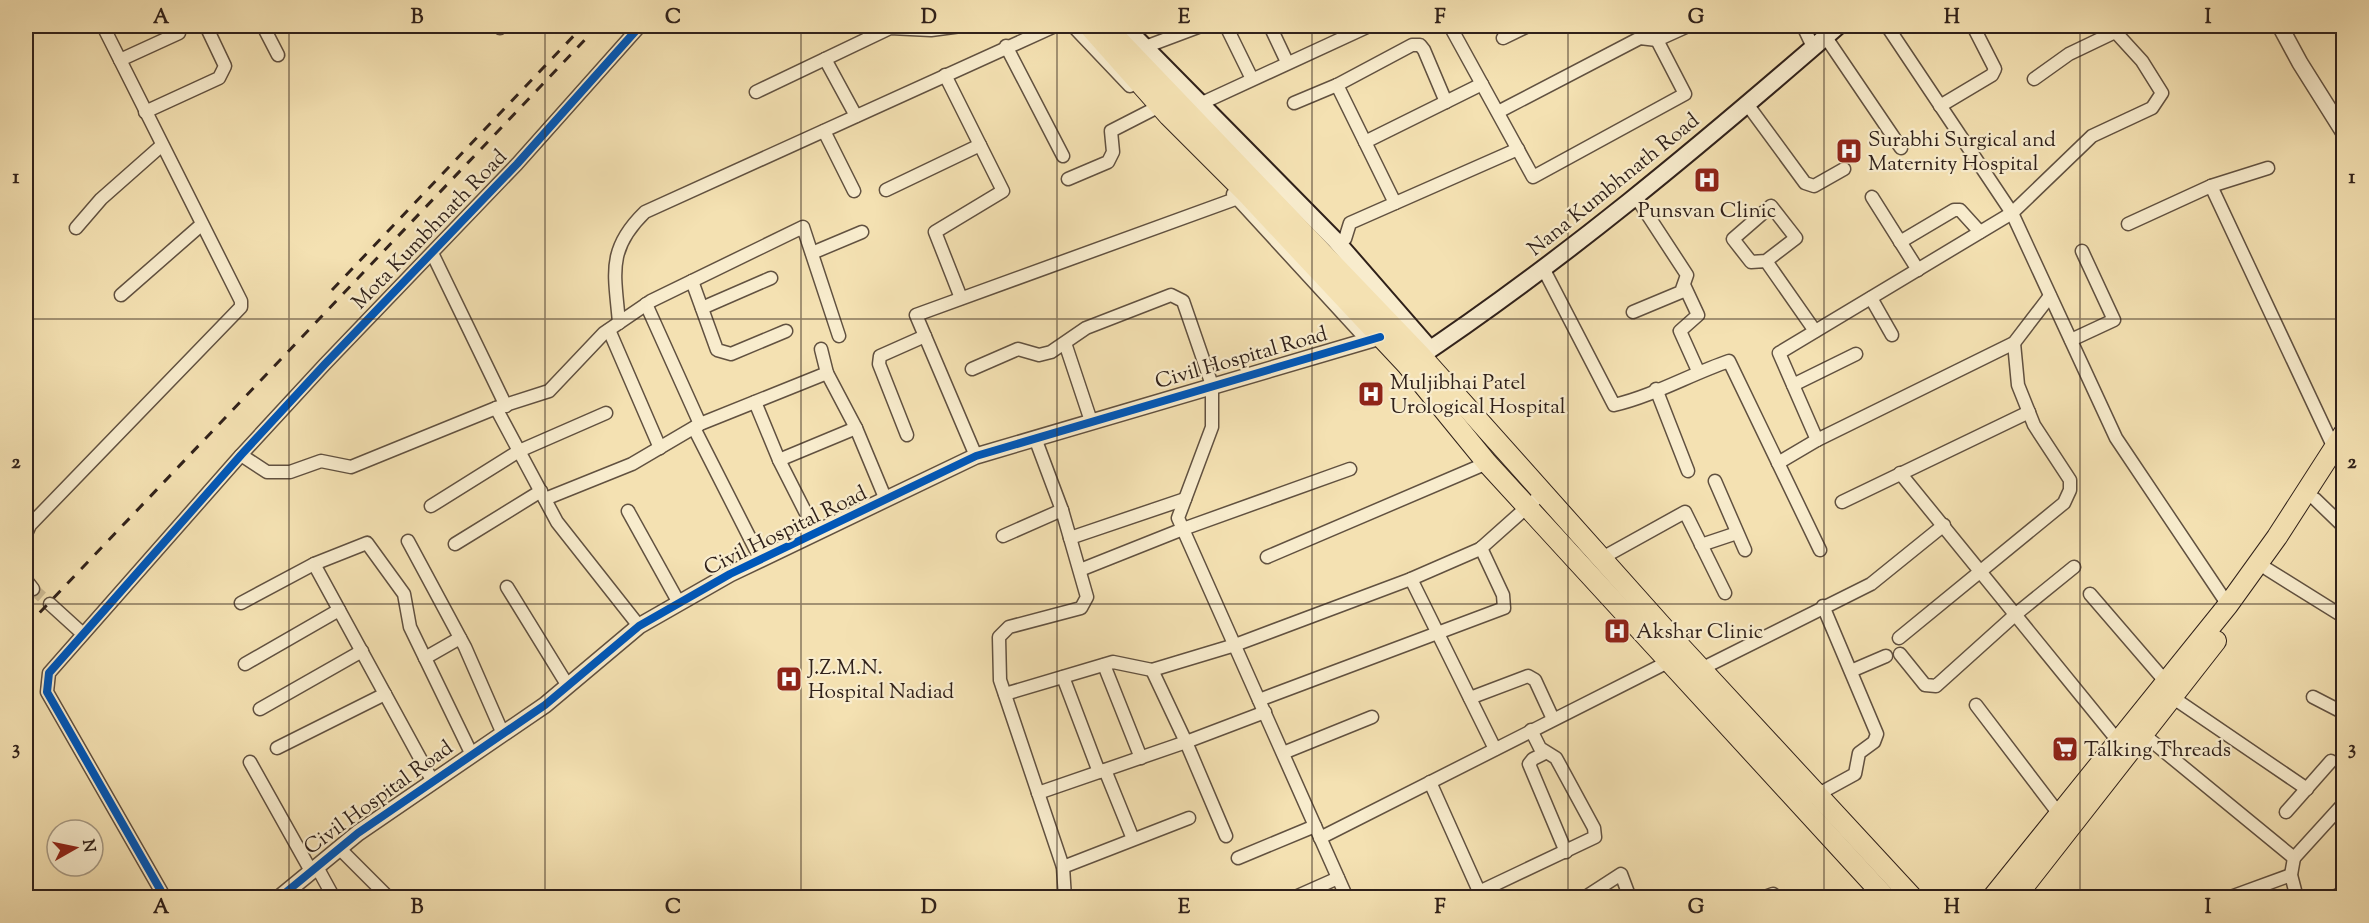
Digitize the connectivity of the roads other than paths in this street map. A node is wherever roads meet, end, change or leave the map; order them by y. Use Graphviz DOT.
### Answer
graph roads {
  1 [pos="103,26"];
  2 [pos="206,26"];
  3 [pos="263,26"];
  4 [pos="640,26"];
  5 [pos="961,26"];
  6 [pos="1055,26"];
  7 [pos="1073,26"];
  8 [pos="1089,26"];
  9 [pos="1105,26"];
  10 [pos="1124,26"];
  11 [pos="1201,26"];
  12 [pos="1226,26"];
  13 [pos="1270,26"];
  14 [pos="1369,26"];
  15 [pos="1450,26"];
  16 [pos="1528,26"];
  17 [pos="1688,26"];
  18 [pos="1803,26"];
  19 [pos="1887,26"];
  20 [pos="1973,26"];
  21 [pos="2280,26"];
  22 [pos="2113,28"];
  23 [pos="179,33"];
  24 [pos="1825,36"];
  25 [pos="1503,38"];
  26 [pos="1657,40"];
  27 [pos="1006,46"];
  28 [pos="1145,47"];
  29 [pos="278,55"];
  30 [pos="825,59"];
  31 [pos="120,60"];
  32 [pos="1287,62"];
  33 [pos="945,75"];
  34 [pos="1252,79"];
  35 [pos="2034,79"];
  36 [pos="1482,84"];
  37 [pos="1337,85"];
  38 [pos="756,92"];
  39 [pos="1446,102"];
  40 [pos="1202,103"];
  41 [pos="1294,103"];
  42 [pos="1747,104"];
  43 [pos="1940,106"];
  44 [pos="1152,110"];
  45 [pos="145,112"];
  46 [pos="1498,112"];
  47 [pos="856,116"];
  48 [pos="824,131"];
  49 [pos="2343,133"];
  50 [pos="1365,142"];
  51 [pos="980,145"];
  52 [pos="161,146"];
  53 [pos="1901,148"];
  54 [pos="1518,149"];
  55 [pos="1064,156"];
  56 [pos="2268,168"];
  57 [pos="1844,169"];
  58 [pos="1068,179"];
  59 [pos="2211,186"];
  60 [pos="886,190"];
  61 [pos="854,191"];
  62 [pos="1636,197"];
  63 [pos="1872,197"];
  64 [pos="1238,198"];
  65 [pos="1395,203"];
  66 [pos="2012,213"];
  67 [pos="2128,224"];
  68 [pos="201,225"];
  69 [pos="76,228"];
  70 [pos="862,232"];
  71 [pos="1980,232"];
  72 [pos="1336,241"];
  73 [pos="1900,242"];
  74 [pos="2082,251"];
  75 [pos="432,253"];
  76 [pos="812,253"];
  77 [pos="1766,261"];
  78 [pos="1543,268"];
  79 [pos="1918,270"];
  80 [pos="771,278"];
  81 [pos="692,281"];
  82 [pos="1684,285"];
  83 [pos="121,295"];
  84 [pos="2050,296"];
  85 [pos="961,298"];
  86 [pos="1870,298"];
  87 [pos="646,304"];
  88 [pos="702,308"];
  89 [pos="1633,312"];
  90 [pos="614,327"];
  91 [pos="786,331"];
  92 [pos="1815,331"];
  93 [pos="1892,335"];
  94 [pos="840,336"];
  95 [pos="925,336"];
  96 [pos="1373,338"];
  97 [pos="2071,340"];
  98 [pos="2014,343"];
  99 [pos="1065,344"];
  100 [pos="821,349"];
  101 [pos="1856,354"];
  102 [pos="1419,357"];
  103 [pos="972,369"];
  104 [pos="1698,371"];
  105 [pos="827,373"];
  106 [pos="1212,385"];
  107 [pos="1793,385"];
  108 [pos="1656,390"];
  109 [pos="754,402"];
  110 [pos="501,407"];
  111 [pos="606,412"];
  112 [pos="2029,412"];
  113 [pos="1091,421"];
  114 [pos="697,426"];
  115 [pos="856,428"];
  116 [pos="907,435"];
  117 [pos="1035,438"];
  118 [pos="1817,440"];
  119 [pos="2340,446"];
  120 [pos="660,448"];
  121 [pos="519,451"];
  122 [pos="241,455"];
  123 [pos="976,456"];
  124 [pos="779,460"];
  125 [pos="1487,463"];
  126 [pos="1778,463"];
  127 [pos="1350,470"];
  128 [pos="1688,471"];
  129 [pos="1900,472"];
  130 [pos="1714,481"];
  131 [pos="1544,492"];
  132 [pos="543,495"];
  133 [pos="1185,499"];
  134 [pos="2315,499"];
  135 [pos="886,500"];
  136 [pos="1842,502"];
  137 [pos="1528,505"];
  138 [pos="431,506"];
  139 [pos="1062,510"];
  140 [pos="628,511"];
  141 [pos="1944,525"];
  142 [pos="2343,527"];
  143 [pos="1183,529"];
  144 [pos="1737,532"];
  145 [pos="816,533"];
  146 [pos="26,534"];
  147 [pos="1003,536"];
  148 [pos="1070,538"];
  149 [pos="408,541"];
  150 [pos="455,544"];
  151 [pos="1701,545"];
  152 [pos="1481,548"];
  153 [pos="1745,550"];
  154 [pos="1820,550"];
  155 [pos="1267,558"];
  156 [pos="1602,558"];
  157 [pos="761,560"];
  158 [pos="314,564"];
  159 [pos="2074,567"];
  160 [pos="2267,569"];
  161 [pos="1080,570"];
  162 [pos="1983,572"];
  163 [pos="1411,579"];
  164 [pos="507,587"];
  165 [pos="1725,593"];
  166 [pos="2090,594"];
  167 [pos="241,603"];
  168 [pos="680,603"];
  169 [pos="50,604"];
  170 [pos="2228,605"];
  171 [pos="1823,606"];
  172 [pos="339,610"];
  173 [pos="2016,614"];
  174 [pos="2343,617"];
  175 [pos="639,626"];
  176 [pos="83,634"];
  177 [pos="1438,634"];
  178 [pos="460,638"];
  179 [pos="1899,638"];
  180 [pos="1235,645"];
  181 [pos="362,651"];
  182 [pos="1900,654"];
  183 [pos="1886,656"];
  184 [pos="425,658"];
  185 [pos="1670,661"];
  186 [pos="245,664"];
  187 [pos="1104,665"];
  188 [pos="1702,668"];
  189 [pos="1152,670"];
  190 [pos="1851,671"];
  191 [pos="1062,677"];
  192 [pos="568,686"];
  193 [pos="2169,689"];
  194 [pos="385,694"];
  195 [pos="1005,694"];
  196 [pos="2313,697"];
  197 [pos="1470,698"];
  198 [pos="1259,700"];
  199 [pos="1976,705"];
  200 [pos="260,709"];
  201 [pos="1265,712"];
  202 [pos="2343,713"];
  203 [pos="1371,717"];
  204 [pos="1552,719"];
  205 [pos="1531,730"];
  206 [pos="503,734"];
  207 [pos="2143,734"];
  208 [pos="2118,741"];
  209 [pos="1186,742"];
  210 [pos="277,748"];
  211 [pos="1495,749"];
  212 [pos="1283,753"];
  213 [pos="1545,753"];
  214 [pos="472,755"];
  215 [pos="1140,758"];
  216 [pos="2331,761"];
  217 [pos="250,762"];
  218 [pos="1102,771"];
  219 [pos="434,782"];
  220 [pos="1430,782"];
  221 [pos="2307,789"];
  222 [pos="1038,793"];
  223 [pos="1820,795"];
  224 [pos="1797,803"];
  225 [pos="2343,803"];
  226 [pos="2286,812"];
  227 [pos="2059,814"];
  228 [pos="1189,818"];
  229 [pos="1315,826"];
  230 [pos="1226,836"];
  231 [pos="1320,838"];
  232 [pos="1133,839"];
  233 [pos="339,848"];
  234 [pos="1566,852"];
  235 [pos="1238,858"];
  236 [pos="2294,858"];
  237 [pos="1063,867"];
  238 [pos="314,869"];
  239 [pos="2291,875"];
  240 [pos="1338,878"];
  241 [pos="2343,892"];
  242 [pos="1481,895"];
  243 [pos="165,897"];
  244 [pos="279,897"];
  245 [pos="334,897"];
  246 [pos="389,897"];
  247 [pos="1065,897"];
  248 [pos="1293,897"];
  249 [pos="1347,897"];
  250 [pos="1584,897"];
  251 [pos="1630,897"];
  252 [pos="1762,897"];
  253 [pos="1779,897"];
  254 [pos="1886,897"];
  255 [pos="1913,897"];
  256 [pos="1992,897"];
  257 [pos="2015,897"];
  258 [pos="2228,897"];
  259 [pos="2297,897"];
  260 [pos="2331,897"];
  1 -- 31 [label="street"];
  2 -- 45 [label="street"];
  3 -- 29 [label="street"];
  4 -- 75 [label="street, Mota Kumbhnath Road"];
  5 -- 30 [label="street"];
  6 -- 27 [label="street"];
  7 -- 44 [label="street"];
  8 -- 96 [label="main road"];
  9 -- 102 [label="main road"];
  10 -- 28 [label="main road"];
  11 -- 28 [label="street"];
  12 -- 34 [label="street"];
  13 -- 32 [label="street"];
  14 -- 32 [label="street"];
  15 -- 36 [label="street"];
  16 -- 25 [label="street"];
  17 -- 26 [label="street"];
  18 -- 24 [label="street"];
  19 -- 43 [label="street"];
  20 -- 43 [label="street"];
  21 -- 49 [label="street"];
  22 -- 35 [label="street"];
  22 -- 66 [label="street"];
  23 -- 31 [label="street"];
  24 -- 42 [label="main road, Nana Kumbhnath Road"];
  24 -- 53 [label="street"];
  26 -- 46 [label="street"];
  26 -- 54 [label="street"];
  27 -- 33 [label="street"];
  27 -- 55 [label="street"];
  28 -- 40 [label="main road"];
  30 -- 38 [label="street"];
  30 -- 47 [label="street"];
  31 -- 45 [label="street"];
  32 -- 34 [label="street"];
  33 -- 47 [label="street"];
  33 -- 51 [label="street"];
  34 -- 40 [label="street"];
  36 -- 39 [label="street"];
  36 -- 46 [label="street"];
  37 -- 39 [label="street"];
  37 -- 41 [label="street"];
  37 -- 50 [label="street"];
  39 -- 50 [label="street"];
  40 -- 72 [label="main road"];
  42 -- 57 [label="street"];
  42 -- 62 [label="main road, Nana Kumbhnath Road"];
  43 -- 66 [label="street"];
  44 -- 58 [label="street"];
  44 -- 64 [label="street"];
  45 -- 52 [label="street"];
  46 -- 54 [label="street"];
  47 -- 48 [label="street"];
  48 -- 61 [label="street"];
  48 -- 90 [label="street"];
  50 -- 65 [label="street"];
  51 -- 60 [label="street"];
  51 -- 85 [label="street"];
  52 -- 68 [label="street"];
  52 -- 69 [label="street"];
  54 -- 65 [label="street"];
  56 -- 59 [label="street"];
  59 -- 67 [label="street"];
  59 -- 119 [label="street"];
  62 -- 78 [label="main road, Nana Kumbhnath Road"];
  62 -- 82 [label="street"];
  63 -- 73 [label="street"];
  64 -- 85 [label="street"];
  64 -- 96 [label="street"];
  65 -- 72 [label="street"];
  66 -- 71 [label="street"];
  66 -- 84 [label="street"];
  68 -- 83 [label="street"];
  68 -- 146 [label="street"];
  70 -- 76 [label="street"];
  71 -- 73 [label="street"];
  71 -- 79 [label="street"];
  72 -- 102 [label="main road"];
  73 -- 79 [label="street"];
  74 -- 97 [label="street"];
  75 -- 110 [label="street"];
  75 -- 122 [label="street, Mota Kumbhnath Road"];
  76 -- 81 [label="street"];
  76 -- 94 [label="street"];
  77 -- 77 [label="street"];
  77 -- 92 [label="street"];
  78 -- 102 [label="main road, Nana Kumbhnath Road"];
  78 -- 108 [label="street"];
  79 -- 86 [label="street"];
  80 -- 88 [label="street"];
  81 -- 87 [label="street"];
  81 -- 88 [label="street"];
  82 -- 89 [label="street"];
  82 -- 104 [label="street"];
  84 -- 97 [label="street"];
  84 -- 98 [label="street"];
  85 -- 95 [label="street"];
  86 -- 92 [label="street"];
  86 -- 93 [label="street"];
  87 -- 90 [label="street"];
  87 -- 114 [label="street"];
  88 -- 91 [label="street"];
  90 -- 110 [label="street"];
  90 -- 120 [label="street"];
  92 -- 107 [label="street"];
  95 -- 116 [label="street"];
  95 -- 123 [label="street"];
  96 -- 102 [label="main road"];
  96 -- 106 [label="street, Civil Hospital Road"];
  97 -- 170 [label="street"];
  98 -- 112 [label="street"];
  98 -- 118 [label="street"];
  99 -- 103 [label="street"];
  99 -- 106 [label="street"];
  99 -- 113 [label="street"];
  100 -- 105 [label="street"];
  101 -- 107 [label="street"];
  102 -- 125 [label="main road"];
  102 -- 131 [label="main road"];
  104 -- 108 [label="street"];
  104 -- 126 [label="street"];
  105 -- 109 [label="street"];
  105 -- 115 [label="street"];
  106 -- 113 [label="street, Civil Hospital Road"];
  106 -- 133 [label="street"];
  107 -- 118 [label="street"];
  108 -- 128 [label="street"];
  109 -- 114 [label="street"];
  109 -- 124 [label="street"];
  110 -- 121 [label="street"];
  110 -- 122 [label="street"];
  111 -- 121 [label="street"];
  112 -- 129 [label="street"];
  112 -- 162 [label="street"];
  113 -- 117 [label="street, Civil Hospital Road"];
  114 -- 120 [label="street"];
  114 -- 157 [label="street"];
  115 -- 124 [label="street"];
  115 -- 135 [label="street"];
  117 -- 123 [label="street, Civil Hospital Road"];
  117 -- 139 [label="street"];
  118 -- 126 [label="street"];
  119 -- 134 [label="main road"];
  119 -- 170 [label="main road"];
  120 -- 132 [label="street"];
  121 -- 132 [label="street"];
  121 -- 138 [label="street"];
  122 -- 176 [label="street, Mota Kumbhnath Road"];
  123 -- 135 [label="street, Civil Hospital Road"];
  124 -- 145 [label="street"];
  125 -- 137 [label="main road"];
  125 -- 155 [label="street"];
  126 -- 154 [label="street"];
  127 -- 143 [label="street"];
  129 -- 136 [label="street"];
  129 -- 141 [label="street"];
  130 -- 144 [label="street"];
  131 -- 137 [label="street"];
  131 -- 156 [label="main road"];
  132 -- 150 [label="street"];
  132 -- 175 [label="street"];
  133 -- 143 [label="street"];
  133 -- 148 [label="street"];
  134 -- 142 [label="street"];
  134 -- 160 [label="main road"];
  135 -- 145 [label="street, Civil Hospital Road"];
  137 -- 152 [label="street"];
  137 -- 185 [label="main road"];
  139 -- 147 [label="street"];
  139 -- 148 [label="street"];
  140 -- 168 [label="street"];
  141 -- 162 [label="street"];
  141 -- 171 [label="street"];
  143 -- 161 [label="street"];
  143 -- 180 [label="street"];
  144 -- 151 [label="street"];
  144 -- 153 [label="street"];
  145 -- 157 [label="street, Civil Hospital Road"];
  148 -- 161 [label="street"];
  149 -- 178 [label="street"];
  151 -- 156 [label="street"];
  151 -- 165 [label="street"];
  152 -- 163 [label="street"];
  152 -- 177 [label="street"];
  156 -- 188 [label="main road"];
  157 -- 168 [label="street, Civil Hospital Road"];
  158 -- 167 [label="street"];
  158 -- 172 [label="street"];
  158 -- 184 [label="street"];
  159 -- 173 [label="street"];
  160 -- 174 [label="street"];
  160 -- 193 [label="main road"];
  161 -- 195 [label="street"];
  162 -- 173 [label="street"];
  162 -- 179 [label="street"];
  163 -- 177 [label="street"];
  163 -- 180 [label="street"];
  164 -- 192 [label="street"];
  166 -- 193 [label="street"];
  168 -- 175 [label="street, Civil Hospital Road"];
  169 -- 176 [label="street"];
  170 -- 193 [label="main road"];
  171 -- 188 [label="street"];
  171 -- 190 [label="street"];
  172 -- 181 [label="street"];
  172 -- 186 [label="street"];
  173 -- 182 [label="street"];
  173 -- 208 [label="street"];
  175 -- 192 [label="street, Civil Hospital Road"];
  176 -- 243 [label="street, Mota Kumbhnath Road"];
  177 -- 197 [label="street"];
  177 -- 198 [label="street"];
  178 -- 184 [label="street"];
  178 -- 206 [label="street"];
  180 -- 189 [label="street"];
  180 -- 198 [label="street"];
  181 -- 194 [label="street"];
  181 -- 200 [label="street"];
  183 -- 190 [label="street"];
  184 -- 214 [label="street"];
  185 -- 204 [label="street"];
  185 -- 224 [label="main road"];
  187 -- 189 [label="street"];
  187 -- 191 [label="street"];
  187 -- 215 [label="street"];
  188 -- 223 [label="main road"];
  189 -- 209 [label="street"];
  190 -- 223 [label="street"];
  191 -- 195 [label="street"];
  191 -- 218 [label="street"];
  192 -- 206 [label="street, Civil Hospital Road"];
  193 -- 207 [label="main road"];
  193 -- 208 [label="main road"];
  193 -- 221 [label="street"];
  194 -- 210 [label="street"];
  194 -- 219 [label="street"];
  195 -- 222 [label="street"];
  196 -- 202 [label="street"];
  197 -- 204 [label="street"];
  197 -- 211 [label="street"];
  198 -- 201 [label="street"];
  199 -- 227 [label="street"];
  201 -- 209 [label="street"];
  201 -- 212 [label="street"];
  203 -- 212 [label="street"];
  204 -- 205 [label="street"];
  205 -- 211 [label="street"];
  205 -- 213 [label="street"];
  206 -- 214 [label="street, Civil Hospital Road"];
  207 -- 236 [label="street"];
  207 -- 257 [label="main road"];
  208 -- 227 [label="main road"];
  209 -- 215 [label="street"];
  209 -- 230 [label="street"];
  211 -- 220 [label="street"];
  212 -- 229 [label="street"];
  213 -- 234 [label="street"];
  213 -- 234 [label="street"];
  214 -- 219 [label="street, Civil Hospital Road"];
  215 -- 218 [label="street"];
  216 -- 221 [label="street"];
  217 -- 238 [label="street"];
  218 -- 222 [label="street"];
  218 -- 232 [label="street"];
  219 -- 233 [label="street, Civil Hospital Road"];
  220 -- 231 [label="street"];
  220 -- 242 [label="street"];
  221 -- 226 [label="street"];
  222 -- 237 [label="street"];
  223 -- 224 [label="street"];
  223 -- 255 [label="main road"];
  224 -- 254 [label="main road"];
  225 -- 236 [label="street"];
  227 -- 256 [label="main road"];
  228 -- 232 [label="street"];
  229 -- 231 [label="street"];
  229 -- 235 [label="street"];
  231 -- 240 [label="street"];
  232 -- 237 [label="street"];
  233 -- 238 [label="street, Civil Hospital Road"];
  233 -- 246 [label="street"];
  234 -- 242 [label="street"];
  236 -- 239 [label="street"];
  237 -- 247 [label="street"];
  238 -- 244 [label="street, Civil Hospital Road"];
  238 -- 245 [label="street"];
  239 -- 258 [label="street"];
  239 -- 259 [label="street"];
  240 -- 248 [label="street"];
  240 -- 249 [label="street"];
  241 -- 260 [label="street"];
  250 -- 251 [label="street"];
  252 -- 253 [label="street"];
}
